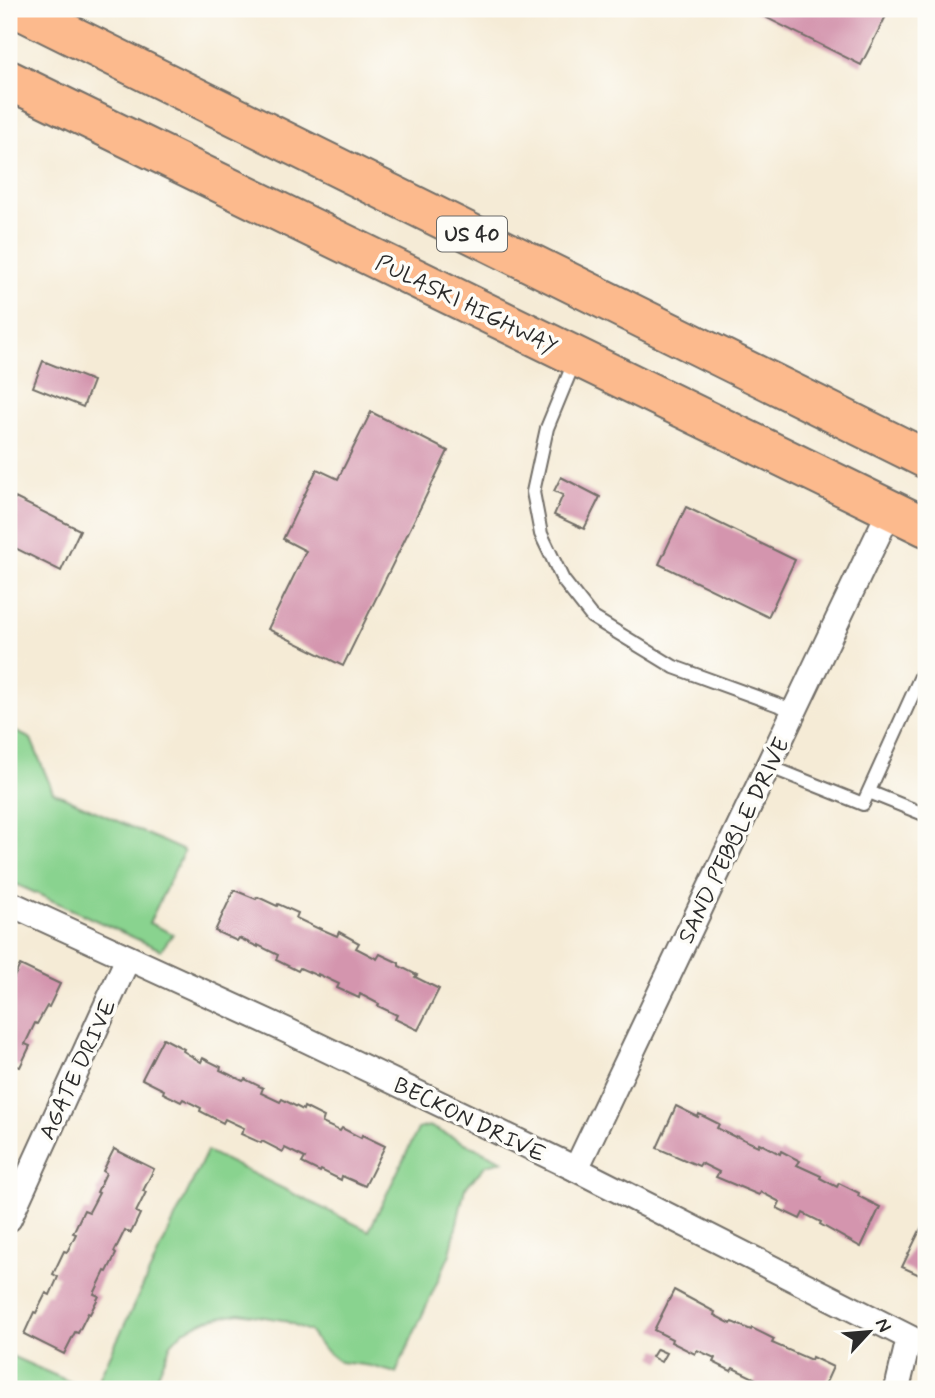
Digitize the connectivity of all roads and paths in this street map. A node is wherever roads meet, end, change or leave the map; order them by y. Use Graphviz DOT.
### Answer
graph roads {
  1 [pos="18,9"];
  2 [pos="9,80"];
  3 [pos="577,357"];
  4 [pos="926,459"];
  5 [pos="890,510"];
  6 [pos="926,527"];
  7 [pos="926,665"];
  8 [pos="795,711"];
  9 [pos="768,766"];
  10 [pos="869,792"];
  11 [pos="926,816"];
  12 [pos="9,903"];
  13 [pos="128,958"];
  14 [pos="576,1169"];
  15 [pos="9,1219"];
  16 [pos="918,1342"];
  17 [pos="897,1389"];
  1 -- 4 [label="highway, US 40"];
  2 -- 3 [label="highway, PULASKI HIGHWAY / US 40"];
  3 -- 5 [label="highway, PULASKI HIGHWAY / US 40"];
  3 -- 8 [label="lane"];
  5 -- 6 [label="highway, PULASKI HIGHWAY / US 40"];
  5 -- 8 [label="street, SAND PEBBLE DRIVE"];
  7 -- 10 [label="lane"];
  8 -- 9 [label="street, SAND PEBBLE DRIVE"];
  9 -- 10 [label="lane"];
  9 -- 14 [label="street, SAND PEBBLE DRIVE"];
  10 -- 11 [label="lane"];
  12 -- 13 [label="street, BECKON DRIVE"];
  13 -- 14 [label="street, BECKON DRIVE"];
  13 -- 15 [label="street, AGATE DRIVE"];
  14 -- 16 [label="street, BECKON DRIVE"];
  16 -- 17 [label="street"];
}
